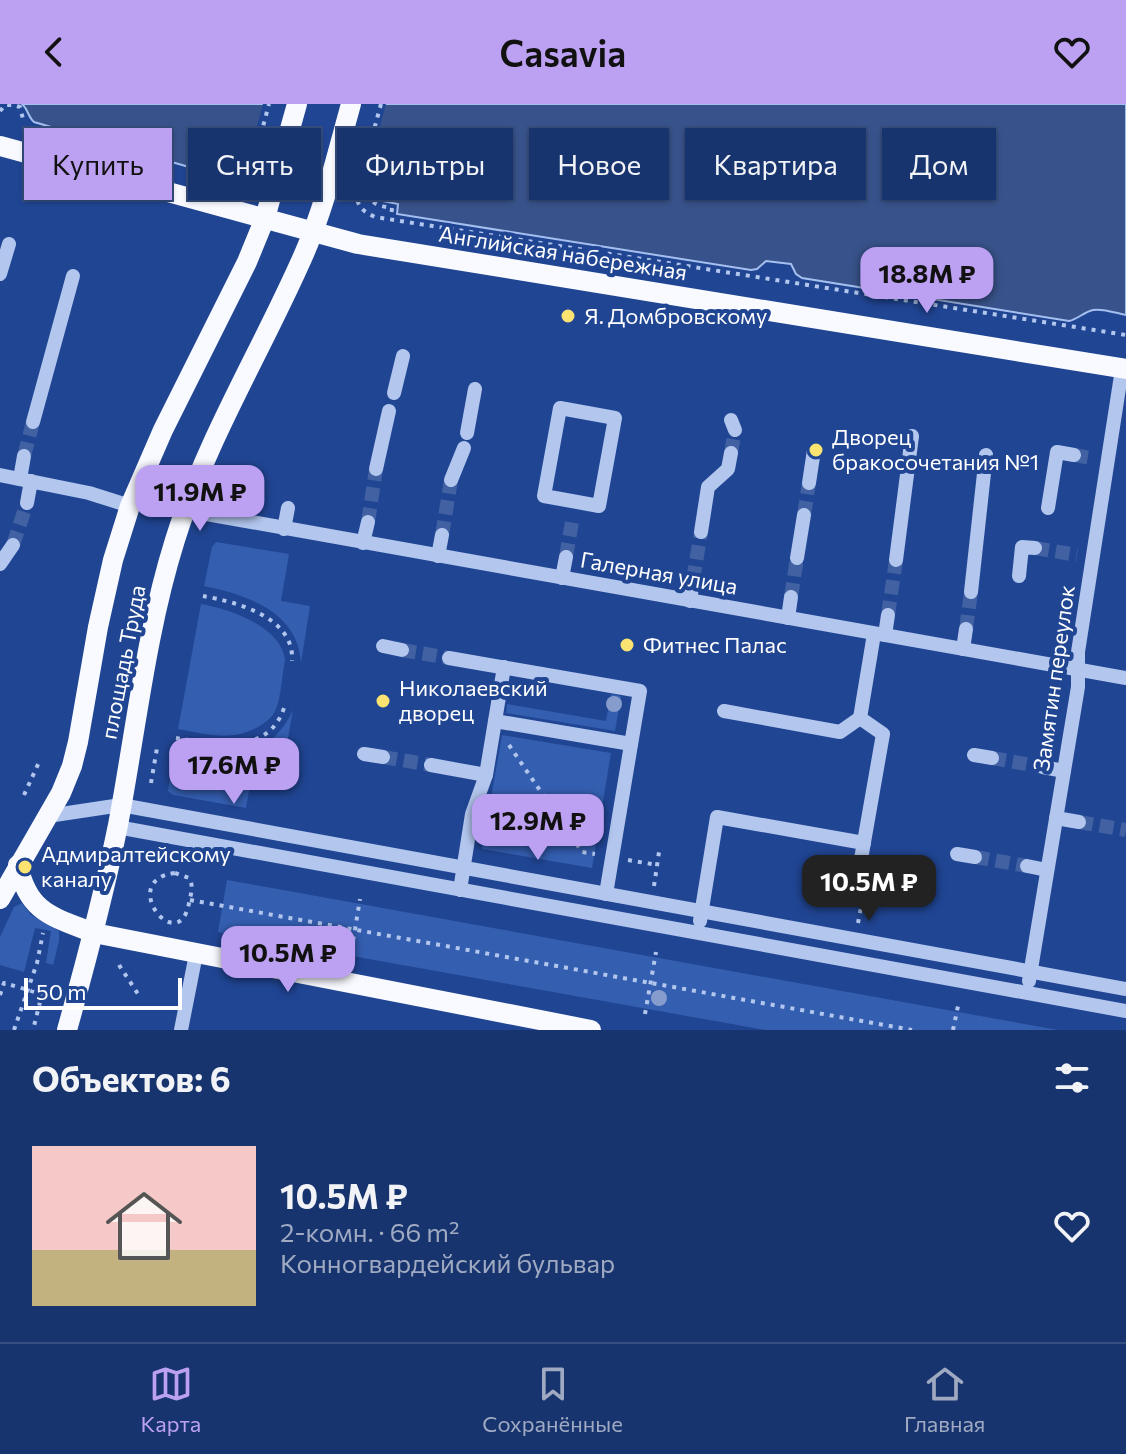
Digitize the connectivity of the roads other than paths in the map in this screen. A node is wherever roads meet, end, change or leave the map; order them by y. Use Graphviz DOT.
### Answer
graph roads {
  1 [pos="297,104"];
  2 [pos="351,104"];
  3 [pos="0,146"];
  4 [pos="265,218"];
  5 [pos="313,231"];
  6 [pos="9,244"];
  7 [pos="0,274"];
  8 [pos="73,276"];
  9 [pos="403,356"];
  10 [pos="1124,369"];
  11 [pos="475,389"];
  12 [pos="394,393"];
  13 [pos="389,411"];
  14 [pos="33,422"];
  15 [pos="912,436"];
  16 [pos="814,450"];
  17 [pos="731,453"];
  18 [pos="986,455"];
  19 [pos="1074,455"];
  20 [pos="24,456"];
  21 [pos="1092,458"];
  22 [pos="1108,461"];
  23 [pos="376,469"];
  24 [pos="0,475"];
  25 [pos="26,480"];
  26 [pos="451,480"];
  27 [pos="809,483"];
  28 [pos="27,503"];
  29 [pos="130,506"];
  30 [pos="288,508"];
  31 [pos="1048,508"];
  32 [pos="574,509"];
  33 [pos="184,510"];
  34 [pos="804,515"];
  35 [pos="368,522"];
  36 [pos="284,529"];
  37 [pos="701,532"];
  38 [pos="442,535"];
  39 [pos="363,543"];
  40 [pos="13,545"];
  41 [pos="1035,548"];
  42 [pos="438,556"];
  43 [pos="566,557"];
  44 [pos="797,558"];
  45 [pos="896,560"];
  46 [pos="1,561"];
  47 [pos="1019,576"];
  48 [pos="562,578"];
  49 [pos="693,580"];
  50 [pos="971,592"];
  51 [pos="791,597"];
  52 [pos="690,601"];
  53 [pos="888,615"];
  54 [pos="788,618"];
  55 [pos="966,629"];
  56 [pos="880,634"];
  57 [pos="383,646"];
  58 [pos="963,649"];
  59 [pos="402,650"];
  60 [pos="449,658"];
  61 [pos="504,667"];
  62 [pos="1078,669"];
  63 [pos="1126,678"];
  64 [pos="724,711"];
  65 [pos="860,718"];
  66 [pos="495,721"];
  67 [pos="631,744"];
  68 [pos="364,754"];
  69 [pos="974,755"];
  70 [pos="383,757"];
  71 [pos="992,758"];
  72 [pos="431,765"];
  73 [pos="1043,767"];
  74 [pos="1064,771"];
  75 [pos="486,775"];
  76 [pos="121,805"];
  77 [pos="48,816"];
  78 [pos="1056,818"];
  79 [pos="1079,822"];
  80 [pos="117,827"];
  81 [pos="864,843"];
  82 [pos="957,854"];
  83 [pos="975,857"];
  84 [pos="18,865"];
  85 [pos="1027,866"];
  86 [pos="464,868"];
  87 [pos="1047,870"];
  88 [pos="857,882"];
  89 [pos="460,890"];
  90 [pos="606,894"];
  91 [pos="0,899"];
  92 [pos="701,911"];
  93 [pos="94,933"];
  94 [pos="698,933"];
  95 [pos="196,954"];
  96 [pos="1030,971"];
  97 [pos="1126,989"];
  98 [pos="1027,993"];
  99 [pos="1126,1011"];
  100 [pos="67,1030"];
  101 [pos="181,1030"];
  102 [pos="591,1030"];
  1 -- 4 [label="main road, площадь Труда"];
  2 -- 5 [label="main road, площадь Труда"];
  3 -- 4 [label="main road, Английская набережная"];
  4 -- 5 [label="main road, Английская набережная"];
  4 -- 29 [label="main road, площадь Труда"];
  5 -- 10 [label="main road, Английская набережная"];
  5 -- 33 [label="main road, площадь Труда"];
  6 -- 7 [label="street"];
  8 -- 14 [label="street"];
  9 -- 12 [label="street"];
  10 -- 22 [label="street, Замятин переулок"];
  11 -- 26 [label="street"];
  13 -- 23 [label="street"];
  15 -- 45 [label="street"];
  16 -- 27 [label="street"];
  17 -- 37 [label="street"];
  18 -- 50 [label="street"];
  19 -- 31 [label="street"];
  20 -- 25 [label="street"];
  21 -- 22 [label="street"];
  22 -- 62 [label="street, Замятин переулок"];
  24 -- 25 [label="street"];
  25 -- 28 [label="street"];
  25 -- 29 [label="street"];
  29 -- 77 [label="main road, площадь Труда"];
  30 -- 36 [label="street"];
  32 -- 32 [label="street"];
  33 -- 36 [label="street, Галерная улица"];
  33 -- 76 [label="main road, площадь Труда"];
  34 -- 44 [label="street"];
  35 -- 39 [label="street"];
  36 -- 39 [label="street, Галерная улица"];
  38 -- 42 [label="street"];
  39 -- 42 [label="street, Галерная улица"];
  40 -- 46 [label="street"];
  41 -- 47 [label="street"];
  42 -- 48 [label="street, Галерная улица"];
  43 -- 48 [label="street"];
  48 -- 52 [label="street, Галерная улица"];
  49 -- 52 [label="street"];
  51 -- 54 [label="street"];
  52 -- 54 [label="street, Галерная улица"];
  53 -- 56 [label="street"];
  54 -- 56 [label="street, Галерная улица"];
  55 -- 58 [label="street"];
  56 -- 58 [label="street, Галерная улица"];
  56 -- 65 [label="street"];
  57 -- 59 [label="street"];
  58 -- 62 [label="street, Галерная улица"];
  60 -- 61 [label="street"];
  61 -- 66 [label="street"];
  61 -- 67 [label="street"];
  62 -- 63 [label="street, Галерная улица"];
  62 -- 74 [label="street, Замятин переулок"];
  64 -- 65 [label="street"];
  65 -- 81 [label="street"];
  66 -- 67 [label="street"];
  66 -- 75 [label="street"];
  67 -- 90 [label="street"];
  68 -- 70 [label="street"];
  69 -- 71 [label="street"];
  72 -- 75 [label="street"];
  73 -- 74 [label="street"];
  74 -- 78 [label="street, Замятин переулок"];
  75 -- 86 [label="street"];
  76 -- 77 [label="street"];
  76 -- 80 [label="main road, площадь Труда"];
  76 -- 86 [label="street"];
  77 -- 84 [label="main road, площадь Труда"];
  78 -- 79 [label="street"];
  78 -- 87 [label="street, Замятин переулок"];
  80 -- 89 [label="street"];
  80 -- 93 [label="main road, площадь Труда"];
  81 -- 88 [label="street"];
  81 -- 92 [label="street"];
  82 -- 83 [label="street"];
  84 -- 91 [label="main road, площадь Труда"];
  84 -- 93 [label="main road"];
  85 -- 87 [label="street"];
  86 -- 89 [label="street"];
  86 -- 90 [label="street"];
  87 -- 96 [label="street, Замятин переулок"];
  89 -- 94 [label="street"];
  90 -- 92 [label="street"];
  92 -- 94 [label="street"];
  92 -- 96 [label="street"];
  93 -- 95 [label="main road"];
  93 -- 100 [label="main road, площадь Труда"];
  94 -- 98 [label="street"];
  95 -- 101 [label="street"];
  95 -- 102 [label="main road"];
  96 -- 97 [label="street"];
  96 -- 98 [label="street, Замятин переулок"];
  98 -- 99 [label="street"];
}
